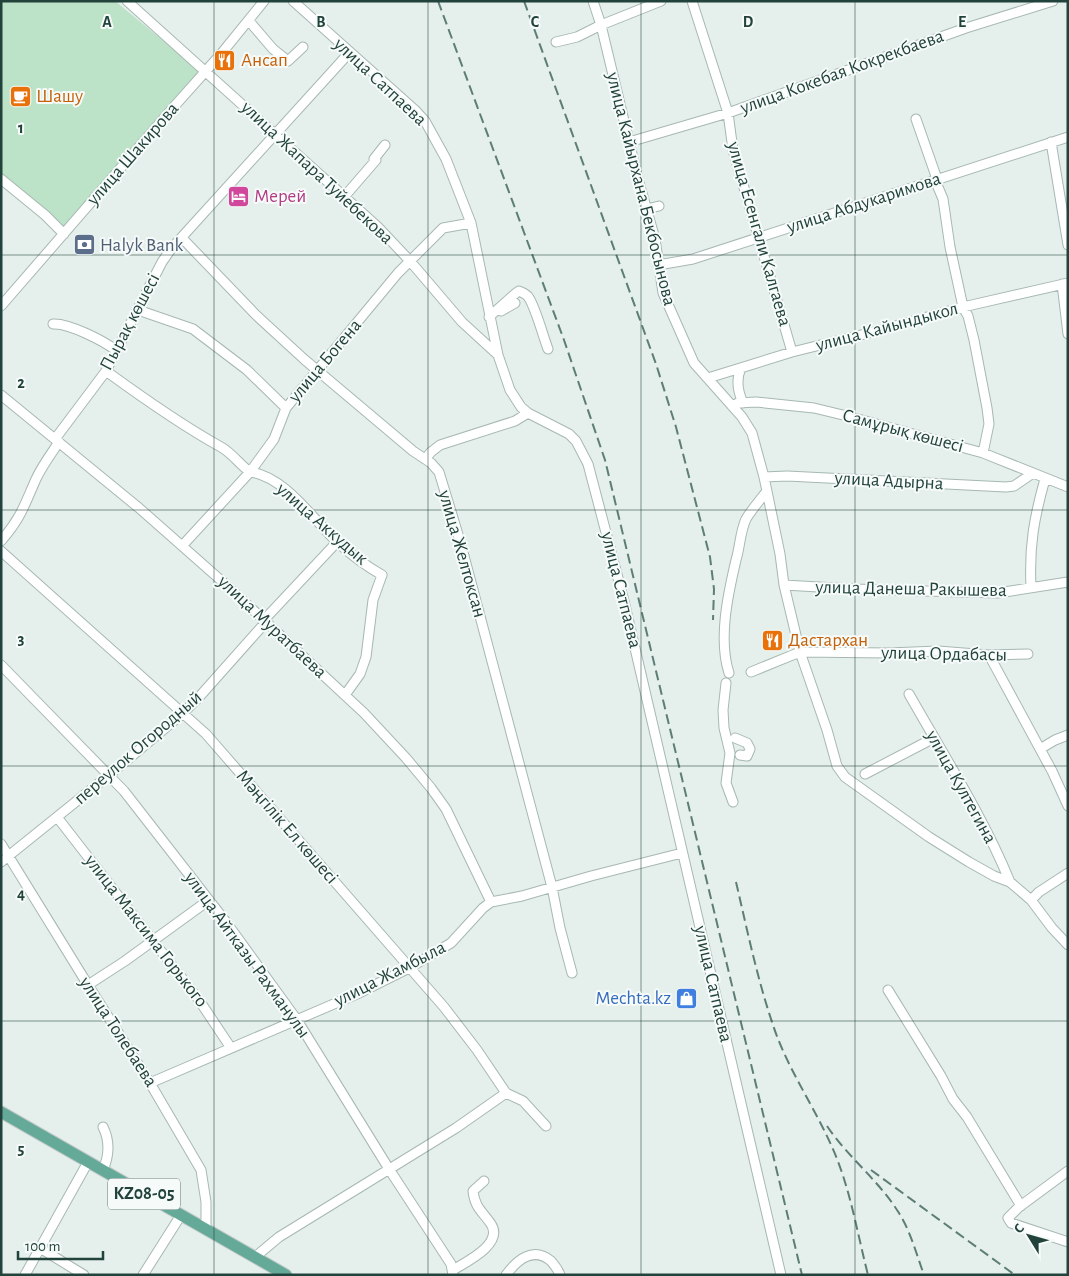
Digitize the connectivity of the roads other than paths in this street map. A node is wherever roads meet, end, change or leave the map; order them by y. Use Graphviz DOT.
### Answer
graph roads {
  1 [pos="128,1"];
  2 [pos="264,1"];
  3 [pos="294,1"];
  4 [pos="593,1"];
  5 [pos="661,1"];
  6 [pos="692,1"];
  7 [pos="1053,1"];
  8 [pos="249,21"];
  9 [pos="601,25"];
  10 [pos="556,42"];
  11 [pos="303,47"];
  12 [pos="349,53"];
  13 [pos="206,71"];
  14 [pos="728,113"];
  15 [pos="916,119"];
  16 [pos="276,134"];
  17 [pos="1068,137"];
  18 [pos="629,142"];
  19 [pos="1050,142"];
  20 [pos="385,145"];
  21 [pos="1,179"];
  22 [pos="936,180"];
  23 [pos="344,197"];
  24 [pos="659,206"];
  25 [pos="647,209"];
  26 [pos="471,223"];
  27 [pos="64,234"];
  28 [pos="760,237"];
  29 [pos="182,238"];
  30 [pos="1068,246"];
  31 [pos="410,260"];
  32 [pos="658,265"];
  33 [pos="1065,284"];
  34 [pos="1,306"];
  35 [pos="964,307"];
  36 [pos="138,310"];
  37 [pos="489,317"];
  38 [pos="53,324"];
  39 [pos="1068,334"];
  40 [pos="548,349"];
  41 [pos="117,351"];
  42 [pos="792,352"];
  43 [pos="498,355"];
  44 [pos="741,368"];
  45 [pos="318,370"];
  46 [pos="106,371"];
  47 [pos="708,378"];
  48 [pos="1,395"];
  49 [pos="743,402"];
  50 [pos="732,406"];
  51 [pos="286,408"];
  52 [pos="528,413"];
  53 [pos="57,440"];
  54 [pos="983,453"];
  55 [pos="426,459"];
  56 [pos="250,472"];
  57 [pos="1033,473"];
  58 [pos="764,477"];
  59 [pos="1045,479"];
  60 [pos="1068,487"];
  61 [pos="767,492"];
  62 [pos="1,542"];
  63 [pos="337,542"];
  64 [pos="182,546"];
  65 [pos="1,551"];
  66 [pos="1068,582"];
  67 [pos="784,586"];
  68 [pos="1031,587"];
  69 [pos="264,622"];
  70 [pos="800,652"];
  71 [pos="1028,654"];
  72 [pos="989,655"];
  73 [pos="1,664"];
  74 [pos="751,672"];
  75 [pos="729,673"];
  76 [pos="726,683"];
  77 [pos="909,694"];
  78 [pos="345,695"];
  79 [pos="183,714"];
  80 [pos="1068,735"];
  81 [pos="735,738"];
  82 [pos="934,738"];
  83 [pos="1040,749"];
  84 [pos="740,755"];
  85 [pos="865,774"];
  86 [pos="108,775"];
  87 [pos="733,802"];
  88 [pos="1068,806"];
  89 [pos="57,817"];
  90 [pos="1,844"];
  91 [pos="682,853"];
  92 [pos="5,859"];
  93 [pos="1068,873"];
  94 [pos="1010,882"];
  95 [pos="552,888"];
  96 [pos="209,900"];
  97 [pos="1031,900"];
  98 [pos="491,902"];
  99 [pos="153,940"];
  100 [pos="1068,945"];
  101 [pos="409,968"];
  102 [pos="572,973"];
  103 [pos="88,985"];
  104 [pos="888,990"];
  105 [pos="297,1020"];
  106 [pos="231,1048"];
  107 [pos="150,1083"];
  108 [pos="506,1093"];
  109 [pos="1,1112"];
  110 [pos="546,1126"];
  111 [pos="103,1128"];
  112 [pos="88,1162"];
  113 [pos="389,1169"];
  114 [pos="103,1170"];
  115 [pos="1068,1171"];
  116 [pos="484,1181"];
  117 [pos="1021,1206"];
  118 [pos="181,1215"];
  119 [pos="206,1229"];
  120 [pos="1068,1242"];
  121 [pos="40,1248"];
  122 [pos="255,1257"];
  123 [pos="453,1273"];
  124 [pos="25,1275"];
  125 [pos="84,1275"];
  126 [pos="143,1275"];
  127 [pos="286,1275"];
  128 [pos="506,1275"];
  129 [pos="560,1275"];
  130 [pos="781,1275"];
  1 -- 13 [label="street, улица Жапара Туйебекова"];
  2 -- 8 [label="street, улица Шакирова"];
  3 -- 12 [label="street, улица Сатпаева"];
  4 -- 9 [label="street, улица Кайырхана Бекбосынова"];
  5 -- 9 [label="street"];
  6 -- 14 [label="street, улица Есенгали Калгаева"];
  7 -- 14 [label="street, улица Кокебая Кокрекбаева"];
  8 -- 11 [label="street"];
  8 -- 13 [label="street, улица Шакирова"];
  9 -- 10 [label="street"];
  9 -- 18 [label="street, улица Кайырхана Бекбосынова"];
  12 -- 16 [label="street, Пырақ көшесі"];
  12 -- 26 [label="street, улица Сатпаева"];
  13 -- 16 [label="street, улица Жапара Туйебекова"];
  13 -- 27 [label="street, улица Шакирова"];
  14 -- 18 [label="street, улица Кокебая Кокрекбаева"];
  14 -- 28 [label="street, улица Есенгали Калгаева"];
  15 -- 22 [label="street"];
  16 -- 23 [label="street, улица Жапара Туйебекова"];
  16 -- 29 [label="street, Пырақ көшесі"];
  17 -- 19 [label="street, улица Абдукаримова"];
  18 -- 25 [label="street, улица Кайырхана Бекбосынова"];
  19 -- 22 [label="street, улица Абдукаримова"];
  19 -- 30 [label="street"];
  20 -- 23 [label="street"];
  21 -- 27 [label="street"];
  22 -- 28 [label="street, улица Абдукаримова"];
  22 -- 35 [label="street"];
  23 -- 31 [label="street, улица Жапара Туйебекова"];
  24 -- 25 [label="street"];
  25 -- 32 [label="street, улица Кайырхана Бекбосынова"];
  26 -- 31 [label="street, улица Богена"];
  26 -- 37 [label="street, улица Сатпаева"];
  27 -- 34 [label="street, улица Шакирова"];
  28 -- 32 [label="street, улица Абдукаримова"];
  28 -- 42 [label="street, улица Есенгали Калгаева"];
  29 -- 36 [label="street, Пырақ көшесі"];
  29 -- 45 [label="street, улица Желтоксан"];
  31 -- 43 [label="street, улица Жапара Туйебекова"];
  31 -- 45 [label="street, улица Богена"];
  32 -- 47 [label="street, улица Кайырхана Бекбосынова"];
  33 -- 35 [label="street, улица Кайындыкол"];
  33 -- 39 [label="street"];
  35 -- 42 [label="street, улица Кайындыкол"];
  35 -- 54 [label="street"];
  36 -- 41 [label="street, Пырақ көшесі"];
  36 -- 51 [label="street"];
  37 -- 40 [label="street"];
  37 -- 43 [label="street, улица Сатпаева"];
  38 -- 41 [label="street"];
  41 -- 46 [label="street, Пырақ көшесі"];
  42 -- 44 [label="street, улица Кайындыкол"];
  43 -- 52 [label="street, улица Сатпаева"];
  44 -- 47 [label="street, улица Кайындыкол"];
  44 -- 49 [label="street"];
  45 -- 51 [label="street, улица Богена"];
  45 -- 55 [label="street, улица Желтоксан"];
  46 -- 53 [label="street, Пырақ көшесі"];
  46 -- 56 [label="street, улица Аккудык"];
  47 -- 50 [label="street, улица Кайырхана Бекбосынова"];
  48 -- 53 [label="street, улица Муратбаева"];
  49 -- 50 [label="street, Самұрық көшесі"];
  49 -- 54 [label="street, Самұрық көшесі"];
  50 -- 58 [label="street, улица Кайырхана Бекбосынова"];
  51 -- 56 [label="street, улица Богена"];
  52 -- 55 [label="street"];
  52 -- 91 [label="street, улица Сатпаева"];
  53 -- 62 [label="street, Пырақ көшесі"];
  53 -- 64 [label="street, улица Муратбаева"];
  54 -- 57 [label="street, Самұрық көшесі"];
  55 -- 95 [label="street, улица Желтоксан"];
  56 -- 63 [label="street, улица Аккудык"];
  56 -- 64 [label="street, улица Богена"];
  57 -- 58 [label="street, улица Адырна"];
  57 -- 59 [label="street, Самұрық көшесі"];
  58 -- 61 [label="street, улица Кайырхана Бекбосынова"];
  59 -- 60 [label="street, Самұрық көшесі"];
  59 -- 68 [label="street"];
  61 -- 67 [label="street, улица Кайырхана Бекбосынова"];
  61 -- 75 [label="street"];
  63 -- 69 [label="street, переулок Огородный"];
  63 -- 78 [label="street, улица Аккудык"];
  64 -- 69 [label="street, улица Муратбаева"];
  65 -- 79 [label="street, Мәңгілік Ел көшесі"];
  66 -- 68 [label="street, улица Данеша Ракышева"];
  67 -- 68 [label="street, улица Данеша Ракышева"];
  67 -- 70 [label="street, улица Кайырхана Бекбосынова"];
  69 -- 78 [label="street, улица Муратбаева"];
  69 -- 79 [label="street, переулок Огородный"];
  70 -- 72 [label="street, улица Ордабасы"];
  70 -- 74 [label="street"];
  70 -- 94 [label="street, улица Кайырхана Бекбосынова"];
  71 -- 72 [label="street, улица Ордабасы"];
  72 -- 83 [label="street"];
  73 -- 86 [label="street, улица Айтказы Рахманулы"];
  76 -- 87 [label="street"];
  77 -- 82 [label="street, улица Култегина"];
  78 -- 98 [label="street, улица Муратбаева"];
  79 -- 86 [label="street, переулок Огородный"];
  79 -- 101 [label="street, Мәңгілік Ел көшесі"];
  80 -- 83 [label="street"];
  81 -- 84 [label="street"];
  82 -- 85 [label="street"];
  82 -- 94 [label="street, улица Култегина"];
  83 -- 88 [label="street"];
  86 -- 89 [label="street, переулок Огородный"];
  86 -- 96 [label="street, улица Айтказы Рахманулы"];
  89 -- 92 [label="street, переулок Огородный"];
  89 -- 99 [label="street, улица Максима Горького"];
  90 -- 92 [label="street, улица Толебаева"];
  91 -- 95 [label="street"];
  91 -- 130 [label="street, улица Сатпаева"];
  92 -- 103 [label="street, улица Толебаева"];
  93 -- 97 [label="street"];
  94 -- 97 [label="street, улица Кайырхана Бекбосынова"];
  95 -- 98 [label="street"];
  95 -- 102 [label="street, улица Желтоксан"];
  96 -- 99 [label="street"];
  96 -- 105 [label="street, улица Айтказы Рахманулы"];
  97 -- 100 [label="street, улица Кайырхана Бекбосынова"];
  98 -- 101 [label="street, улица Жамбыла"];
  99 -- 103 [label="street"];
  99 -- 106 [label="street, улица Максима Горького"];
  101 -- 105 [label="street, улица Жамбыла"];
  101 -- 108 [label="street, Мәңгілік Ел көшесі"];
  103 -- 107 [label="street, улица Толебаева"];
  104 -- 117 [label="street"];
  105 -- 106 [label="street, улица Жамбыла"];
  105 -- 113 [label="street, улица Айтказы Рахманулы"];
  106 -- 107 [label="street, улица Жамбыла"];
  107 -- 119 [label="street, улица Толебаева"];
  108 -- 110 [label="street, Мәңгілік Ел көшесі"];
  108 -- 113 [label="street"];
  109 -- 112 [label="main road, KZ08-05"];
  111 -- 114 [label="street"];
  112 -- 114 [label="main road, KZ08-05"];
  112 -- 121 [label="street"];
  113 -- 122 [label="street"];
  113 -- 123 [label="street, улица Айтказы Рахманулы"];
  114 -- 118 [label="main road, KZ08-05"];
  115 -- 117 [label="street"];
  116 -- 123 [label="street"];
  117 -- 120 [label="street"];
  118 -- 119 [label="main road, KZ08-05"];
  118 -- 126 [label="street"];
  119 -- 122 [label="main road, KZ08-05"];
  121 -- 124 [label="street"];
  121 -- 125 [label="street"];
  122 -- 127 [label="main road, KZ08-05"];
  128 -- 129 [label="street"];
}
